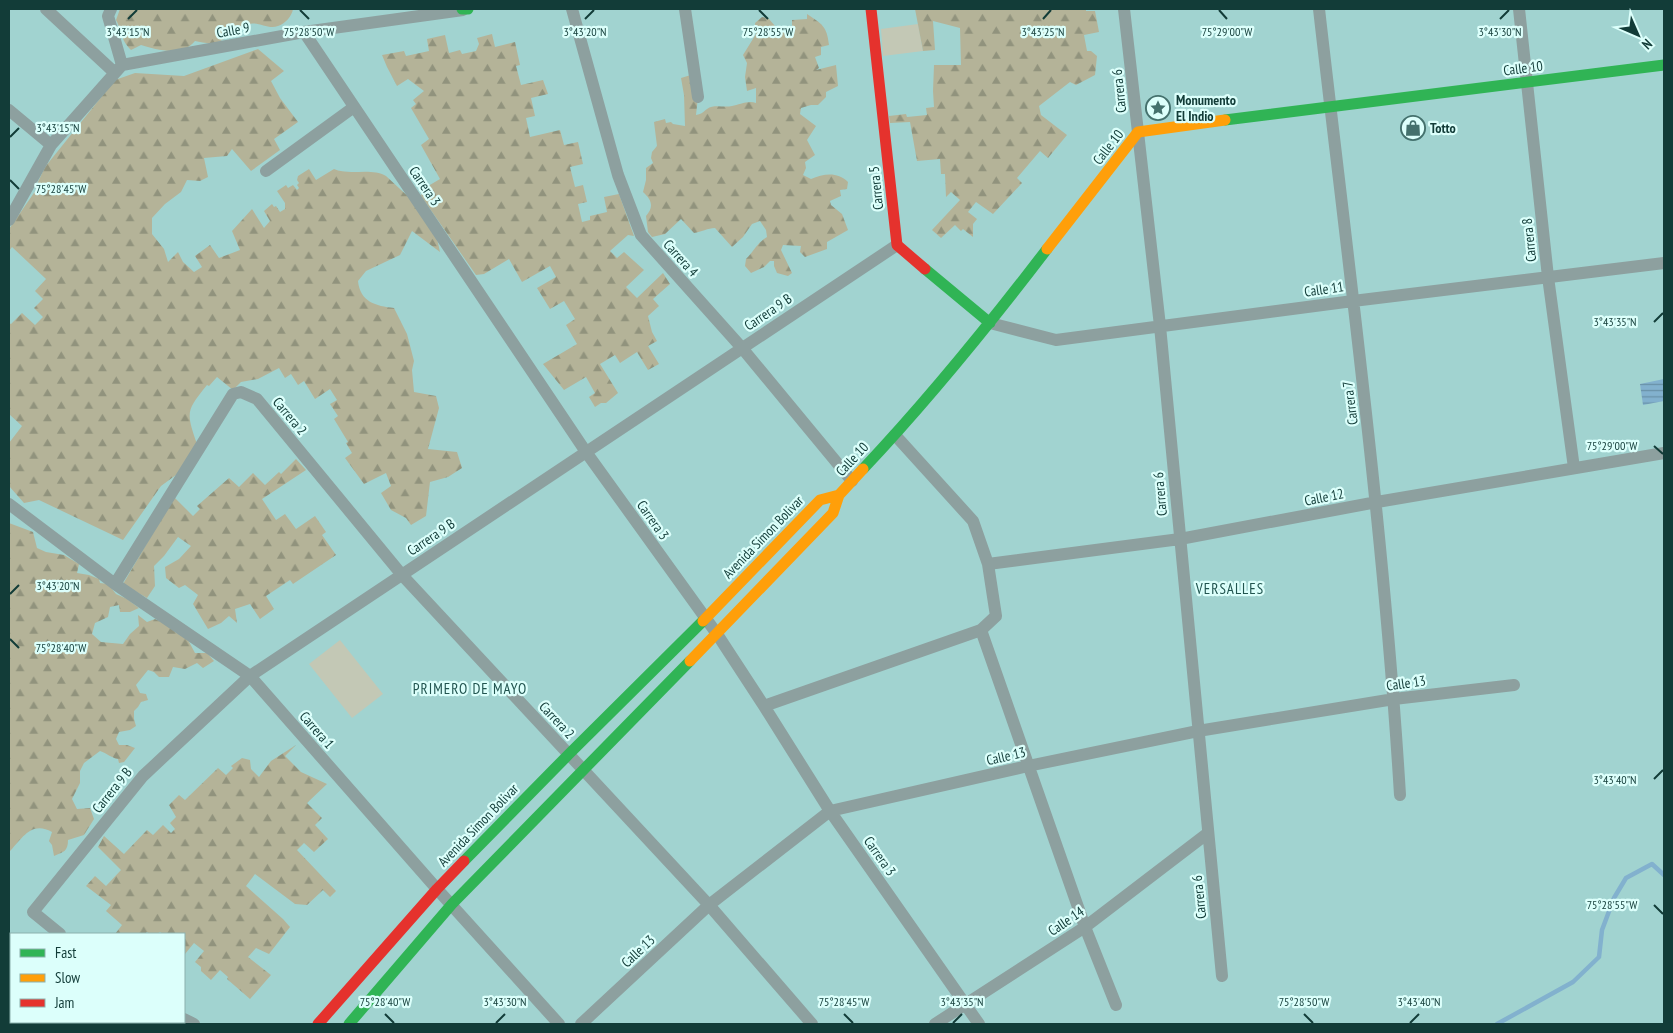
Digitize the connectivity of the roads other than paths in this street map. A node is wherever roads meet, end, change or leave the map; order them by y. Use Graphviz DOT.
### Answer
graph roads {
  1 [pos="46,9"];
  2 [pos="111,9"];
  3 [pos="464,9"];
  4 [pos="572,9"];
  5 [pos="685,9"];
  6 [pos="871,9"];
  7 [pos="1124,9"];
  8 [pos="1319,9"];
  9 [pos="1519,9"];
  10 [pos="304,32"];
  11 [pos="1664,65"];
  12 [pos="118,69"];
  13 [pos="1527,82"];
  14 [pos="698,98"];
  15 [pos="1331,106"];
  16 [pos="354,107"];
  17 [pos="9,110"];
  18 [pos="1138,132"];
  19 [pos="51,146"];
  20 [pos="266,171"];
  21 [pos="9,220"];
  22 [pos="897,244"];
  23 [pos="1664,263"];
  24 [pos="1548,277"];
  25 [pos="1353,301"];
  26 [pos="990,322"];
  27 [pos="1160,326"];
  28 [pos="742,348"];
  29 [pos="895,435"];
  30 [pos="586,452"];
  31 [pos="1664,453"];
  32 [pos="1574,468"];
  33 [pos="852,481"];
  34 [pos="839,496"];
  35 [pos="1376,502"];
  36 [pos="9,504"];
  37 [pos="1180,539"];
  38 [pos="988,564"];
  39 [pos="402,575"];
  40 [pos="115,584"];
  41 [pos="705,619"];
  42 [pos="981,630"];
  43 [pos="717,634"];
  44 [pos="250,676"];
  45 [pos="1514,685"];
  46 [pos="1394,699"];
  47 [pos="764,706"];
  48 [pos="1198,731"];
  49 [pos="569,754"];
  50 [pos="1028,766"];
  51 [pos="584,771"];
  52 [pos="1400,796"];
  53 [pos="830,811"];
  54 [pos="1208,833"];
  55 [pos="437,889"];
  56 [pos="452,904"];
  57 [pos="709,905"];
  58 [pos="1086,927"];
  59 [pos="59,933"];
  60 [pos="1222,976"];
  61 [pos="965,1005"];
  62 [pos="1116,1005"];
  63 [pos="318,1024"];
  64 [pos="349,1024"];
  65 [pos="559,1024"];
  66 [pos="581,1024"];
  67 [pos="812,1024"];
  68 [pos="935,1024"];
  69 [pos="979,1024"];
  1 -- 12 [label="street"];
  2 -- 12 [label="street"];
  3 -- 10 [label="street, Calle 9"];
  4 -- 28 [label="street, Carrera 4"];
  5 -- 14 [label="street"];
  6 -- 22 [label="main road, Carrera 5"];
  7 -- 18 [label="street, Carrera 6"];
  8 -- 15 [label="street, Carrera 7"];
  9 -- 13 [label="street, Carrera 8"];
  10 -- 12 [label="street, Calle 9"];
  10 -- 16 [label="street, Carrera 3"];
  11 -- 13 [label="main road, Calle 10"];
  12 -- 19 [label="street"];
  13 -- 15 [label="main road, Calle 10"];
  13 -- 24 [label="street, Carrera 8"];
  15 -- 18 [label="main road, Calle 10"];
  15 -- 25 [label="street, Carrera 7"];
  16 -- 20 [label="street"];
  16 -- 30 [label="street, Carrera 3"];
  17 -- 19 [label="street"];
  18 -- 26 [label="main road, Calle 10"];
  18 -- 27 [label="street, Carrera 6"];
  19 -- 21 [label="street"];
  22 -- 26 [label="main road"];
  22 -- 28 [label="street, Carrera 9 B"];
  23 -- 24 [label="street, Calle 11"];
  24 -- 25 [label="street, Calle 11"];
  24 -- 32 [label="street, Carrera 8"];
  25 -- 27 [label="street, Calle 11"];
  25 -- 35 [label="street, Carrera 7"];
  26 -- 27 [label="street, Calle 11"];
  26 -- 29 [label="main road, Calle 10"];
  27 -- 37 [label="street, Carrera 6"];
  28 -- 30 [label="street, Carrera 9 B"];
  28 -- 33 [label="street, Carrera 4"];
  29 -- 33 [label="main road, Calle 10"];
  29 -- 38 [label="street"];
  30 -- 39 [label="street, Carrera 9 B"];
  30 -- 41 [label="street, Carrera 3"];
  31 -- 32 [label="street, Calle 12"];
  32 -- 35 [label="street, Calle 12"];
  33 -- 34 [label="main road, Calle 10"];
  34 -- 41 [label="main road, Avenida Simon Bolivar"];
  34 -- 43 [label="main road"];
  35 -- 37 [label="street, Calle 12"];
  35 -- 46 [label="street, Carrera 7"];
  36 -- 40 [label="street, Carrera 1"];
  37 -- 38 [label="street, Calle 12"];
  37 -- 48 [label="street, Carrera 6"];
  38 -- 42 [label="street"];
  39 -- 40 [label="street, Carrera 2"];
  39 -- 44 [label="street, Carrera 9 B"];
  39 -- 49 [label="street, Carrera 2"];
  40 -- 44 [label="street, Carrera 1"];
  41 -- 43 [label="street, Carrera 3"];
  41 -- 49 [label="main road, Avenida Simon Bolivar"];
  42 -- 47 [label="street"];
  42 -- 50 [label="street"];
  43 -- 47 [label="street, Carrera 3"];
  43 -- 51 [label="main road"];
  44 -- 55 [label="street, Carrera 1"];
  44 -- 59 [label="street, Carrera 9 B"];
  45 -- 46 [label="street, Calle 13"];
  46 -- 48 [label="street, Calle 13"];
  46 -- 52 [label="street, Carrera 7"];
  47 -- 53 [label="street, Carrera 3"];
  48 -- 50 [label="street, Calle 13"];
  48 -- 54 [label="street, Carrera 6"];
  49 -- 51 [label="street, Carrera 2"];
  49 -- 55 [label="main road, Avenida Simon Bolivar"];
  50 -- 53 [label="street, Calle 13"];
  50 -- 58 [label="street"];
  51 -- 56 [label="main road"];
  51 -- 57 [label="street, Carrera 2"];
  53 -- 57 [label="street, Calle 13"];
  53 -- 61 [label="street, Carrera 3"];
  54 -- 58 [label="street, Calle 14"];
  54 -- 60 [label="street, Carrera 6"];
  55 -- 56 [label="street, Carrera 1"];
  55 -- 63 [label="main road, Avenida Simon Bolivar"];
  56 -- 64 [label="main road"];
  56 -- 65 [label="street, Carrera 1"];
  57 -- 66 [label="street, Calle 13"];
  57 -- 67 [label="street, Carrera 2"];
  58 -- 61 [label="street, Calle 14"];
  58 -- 62 [label="street"];
  61 -- 68 [label="street, Calle 14"];
  61 -- 69 [label="street, Carrera 3"];
}
